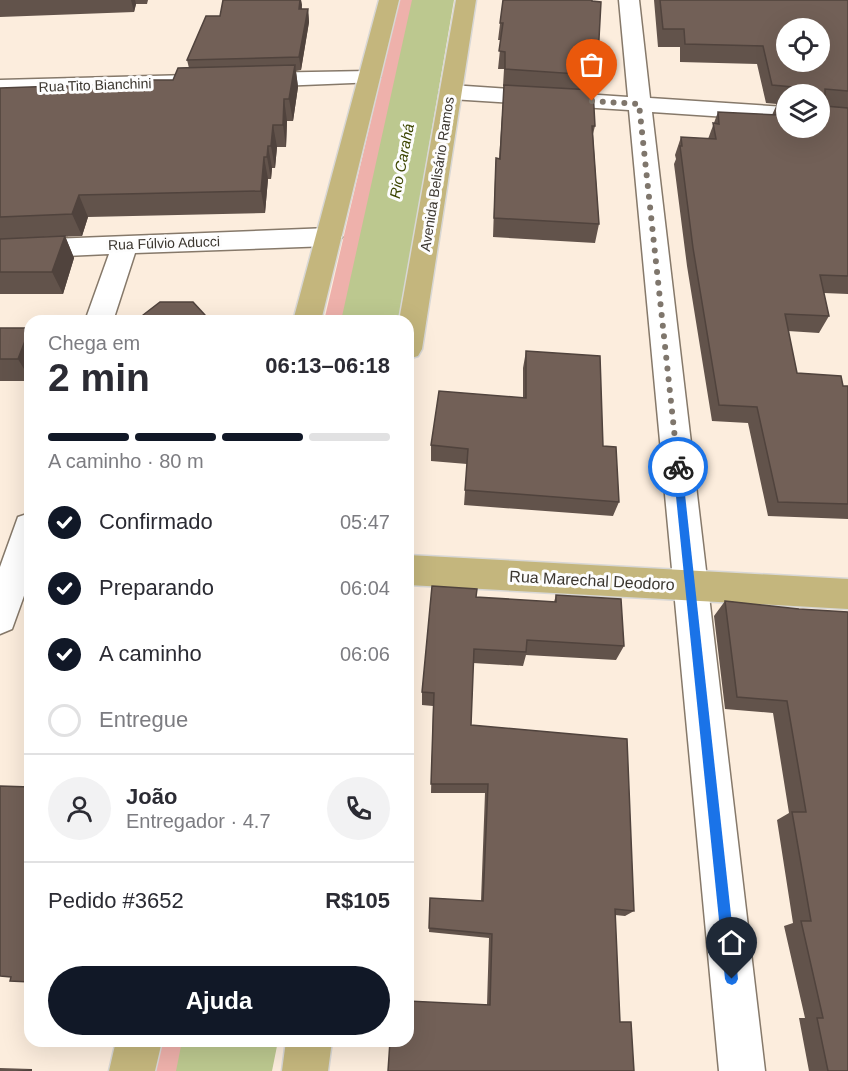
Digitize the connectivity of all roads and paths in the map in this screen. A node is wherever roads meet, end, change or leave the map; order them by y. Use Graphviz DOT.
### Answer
graph roads {
  1 [pos="389,0"];
  2 [pos="466,0"];
  3 [pos="628,0"];
  4 [pos="369,77"];
  5 [pos="238,80"];
  6 [pos="214,81"];
  7 [pos="0,87"];
  8 [pos="451,92"];
  9 [pos="639,104"];
  10 [pos="776,113"];
  11 [pos="329,237"];
  12 [pos="124,245"];
  13 [pos="0,250"];
  14 [pos="101,315"];
  15 [pos="309,315"];
  16 [pos="414,315"];
  17 [pos="21,543"];
  18 [pos="414,570"];
  19 [pos="690,586"];
  20 [pos="848,594"];
  21 [pos="0,618"];
  22 [pos="138,1047"];
  23 [pos="308,1047"];
  24 [pos="132,1071"];
  25 [pos="305,1071"];
  26 [pos="742,1071"];
  1 -- 4 [label="main road"];
  2 -- 8 [label="main road, Avenida Belisário Ramos"];
  3 -- 9 [label="street"];
  4 -- 5 [label="street"];
  4 -- 11 [label="main road"];
  6 -- 7 [label="street, Rua Tito Bianchini"];
  8 -- 9 [label="street"];
  8 -- 16 [label="main road, Avenida Belisário Ramos"];
  9 -- 10 [label="street"];
  9 -- 19 [label="street"];
  11 -- 12 [label="street, Rua Fúlvio Aducci"];
  11 -- 15 [label="main road"];
  12 -- 13 [label="street, Rua Fúlvio Aducci"];
  12 -- 14 [label="street"];
  17 -- 21 [label="street"];
  18 -- 19 [label="main road, Rua Marechal Deodoro"];
  19 -- 20 [label="main road, Rua Marechal Deodoro"];
  19 -- 26 [label="street"];
  22 -- 24 [label="main road"];
  23 -- 25 [label="main road"];
}
